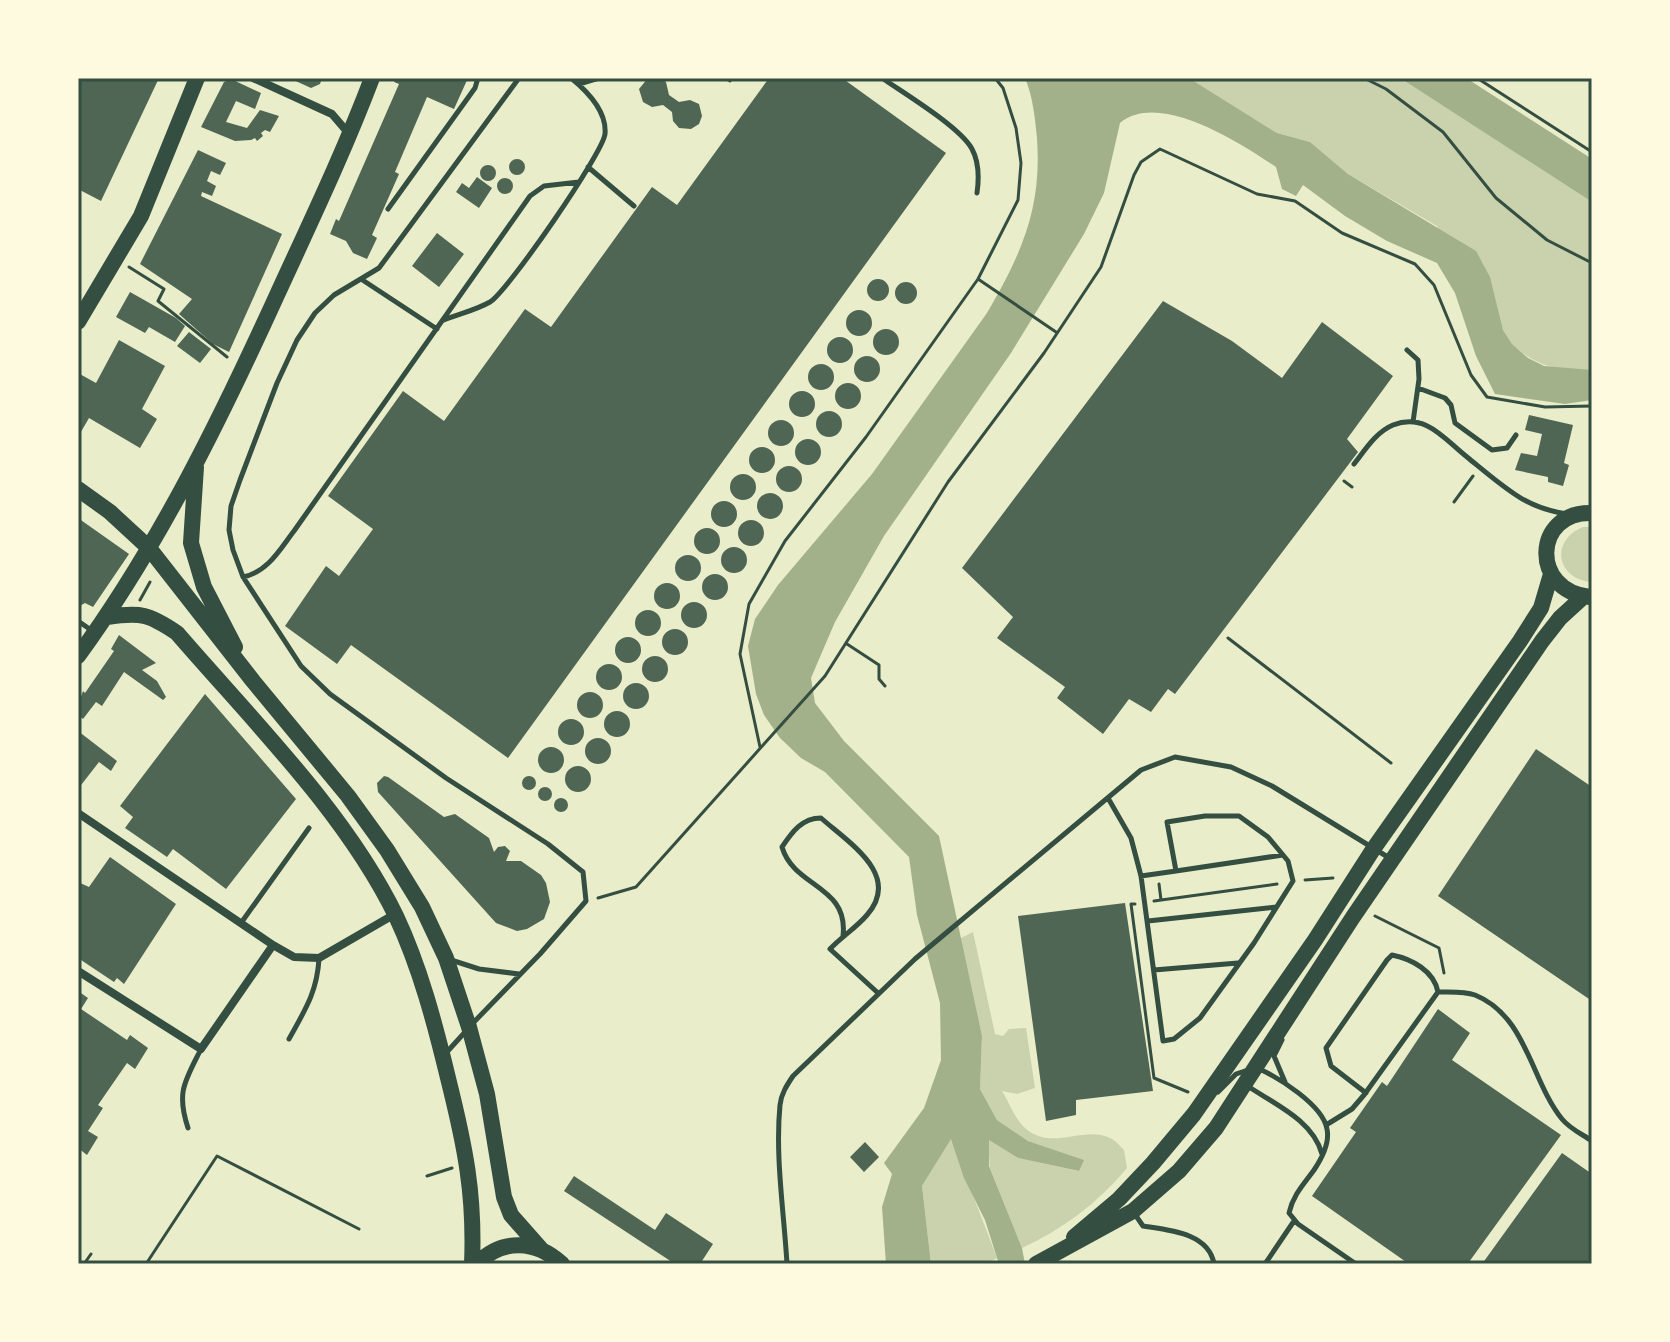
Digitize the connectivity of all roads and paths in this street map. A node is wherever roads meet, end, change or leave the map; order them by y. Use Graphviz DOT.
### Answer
graph roads {
  1 [pos="197,78"];
  2 [pos="253,78"];
  3 [pos="372,78"];
  4 [pos="478,78"];
  5 [pos="519,78"];
  6 [pos="571,78"];
  7 [pos="599,78"];
  8 [pos="725,78"];
  9 [pos="882,78"];
  10 [pos="995,78"];
  11 [pos="1364,78"];
  12 [pos="1477,78"];
  13 [pos="730,81"];
  14 [pos="579,84"];
  15 [pos="350,135"];
  16 [pos="1592,152"];
  17 [pos="588,167"];
  18 [pos="579,182"];
  19 [pos="977,193"];
  20 [pos="634,206"];
  21 [pos="388,209"];
  22 [pos="116,258"];
  23 [pos="1592,263"];
  24 [pos="361,279"];
  25 [pos="978,279"];
  26 [pos="443,321"];
  27 [pos="78,322"];
  28 [pos="437,329"];
  29 [pos="1056,332"];
  30 [pos="1407,350"];
  31 [pos="227,357"];
  32 [pos="1418,388"];
  33 [pos="1592,406"];
  34 [pos="1413,422"];
  35 [pos="1516,435"];
  36 [pos="197,462"];
  37 [pos="1354,464"];
  38 [pos="1344,481"];
  39 [pos="1352,487"];
  40 [pos="78,489"];
  41 [pos="1592,513"];
  42 [pos="1573,515"];
  43 [pos="149,548"];
  44 [pos="1551,574"];
  45 [pos="243,577"];
  46 [pos="1588,597"];
  47 [pos="107,617"];
  48 [pos="78,621"];
  49 [pos="95,632"];
  50 [pos="1228,638"];
  51 [pos="847,644"];
  52 [pos="78,656"];
  53 [pos="253,681"];
  54 [pos="885,686"];
  55 [pos="760,748"];
  56 [pos="1391,763"];
  57 [pos="1108,798"];
  58 [pos="78,813"];
  59 [pos="309,828"];
  60 [pos="1374,848"];
  61 [pos="1283,855"];
  62 [pos="1392,859"];
  63 [pos="1176,871"];
  64 [pos="1357,875"];
  65 [pos="1141,876"];
  66 [pos="1293,881"];
  67 [pos="586,901"];
  68 [pos="1145,902"];
  69 [pos="1277,907"];
  70 [pos="395,914"];
  71 [pos="1372,914"];
  72 [pos="1148,921"];
  73 [pos="241,923"];
  74 [pos="843,936"];
  75 [pos="273,945"];
  76 [pos="319,958"];
  77 [pos="446,958"];
  78 [pos="1239,963"];
  79 [pos="1154,970"];
  80 [pos="78,971"];
  81 [pos="521,974"];
  82 [pos="1312,978"];
  83 [pos="1438,992"];
  84 [pos="1447,992"];
  85 [pos="878,993"];
  86 [pos="469,1027"];
  87 [pos="289,1039"];
  88 [pos="201,1049"];
  89 [pos="443,1057"];
  90 [pos="1257,1068"];
  91 [pos="1236,1074"];
  92 [pos="1287,1085"];
  93 [pos="1366,1093"];
  94 [pos="1204,1099"];
  95 [pos="1194,1114"];
  96 [pos="1326,1125"];
  97 [pos="188,1128"];
  98 [pos="1592,1141"];
  99 [pos="1322,1155"];
  100 [pos="1133,1211"];
  101 [pos="1294,1221"];
  102 [pos="359,1229"];
  103 [pos="91,1254"];
  104 [pos="552,1256"];
  105 [pos="1042,1261"];
  106 [pos="84,1264"];
  107 [pos="146,1264"];
  108 [pos="474,1264"];
  109 [pos="570,1264"];
  110 [pos="787,1264"];
  111 [pos="1214,1264"];
  112 [pos="1265,1264"];
  113 [pos="1356,1264"];
  1 -- 22 [label="main road"];
  2 -- 15 [label="street"];
  3 -- 15 [label="main road"];
  4 -- 21 [label="lane"];
  5 -- 24 [label="lane"];
  6 -- 14 [label="lane"];
  7 -- 14 [label="lane"];
  8 -- 13 [label="path"];
  9 -- 19 [label="lane"];
  10 -- 25 [label="path"];
  11 -- 23 [label="path"];
  12 -- 16 [label="path"];
  14 -- 17 [label="lane"];
  15 -- 36 [label="main road"];
  17 -- 18 [label="lane"];
  17 -- 20 [label="lane"];
  18 -- 26 [label="lane"];
  18 -- 26 [label="lane"];
  22 -- 27 [label="main road"];
  22 -- 31 [label="path"];
  24 -- 28 [label="lane"];
  24 -- 45 [label="lane"];
  25 -- 29 [label="path"];
  25 -- 55 [label="path"];
  26 -- 28 [label="lane"];
  28 -- 45 [label="lane"];
  29 -- 33 [label="path"];
  29 -- 51 [label="path"];
  30 -- 32 [label="lane"];
  32 -- 34 [label="lane"];
  32 -- 35 [label="lane"];
  34 -- 37 [label="lane"];
  34 -- 42 [label="lane"];
  36 -- 43 [label="main road"];
  36 -- 53 [label="main road"];
  38 -- 39 [label="path"];
  40 -- 43 [label="main road"];
  41 -- 42 [label="main road"];
  42 -- 44 [label="main road"];
  43 -- 47 [label="main road"];
  43 -- 53 [label="main road"];
  44 -- 46 [label="main road"];
  44 -- 60 [label="main road"];
  45 -- 67 [label="lane"];
  46 -- 62 [label="main road"];
  47 -- 49 [label="main road"];
  47 -- 70 [label="main road"];
  48 -- 49 [label="lane"];
  49 -- 52 [label="main road"];
  50 -- 56 [label="path"];
  51 -- 54 [label="path"];
  51 -- 55 [label="path"];
  53 -- 77 [label="main road"];
  55 -- 67 [label="path"];
  57 -- 60 [label="lane"];
  57 -- 65 [label="lane"];
  57 -- 85 [label="lane"];
  58 -- 73 [label="street"];
  59 -- 73 [label="lane"];
  60 -- 62 [label="lane"];
  60 -- 64 [label="main road"];
  61 -- 63 [label="lane"];
  61 -- 63 [label="lane"];
  61 -- 66 [label="lane"];
  62 -- 82 [label="main road"];
  63 -- 65 [label="lane"];
  64 -- 66 [label="path"];
  64 -- 91 [label="main road"];
  65 -- 68 [label="lane"];
  66 -- 68 [label="path"];
  66 -- 69 [label="lane"];
  67 -- 81 [label="lane"];
  68 -- 72 [label="lane"];
  68 -- 94 [label="path"];
  69 -- 72 [label="lane"];
  69 -- 78 [label="lane"];
  70 -- 76 [label="street"];
  70 -- 89 [label="main road"];
  71 -- 84 [label="path"];
  72 -- 79 [label="lane"];
  73 -- 75 [label="street"];
  74 -- 74 [label="lane"];
  74 -- 85 [label="lane"];
  75 -- 76 [label="street"];
  75 -- 88 [label="street"];
  76 -- 87 [label="lane"];
  77 -- 81 [label="lane"];
  77 -- 86 [label="main road"];
  78 -- 79 [label="lane"];
  78 -- 79 [label="lane"];
  80 -- 88 [label="street"];
  81 -- 86 [label="lane"];
  82 -- 90 [label="main road"];
  82 -- 92 [label="lane"];
  83 -- 84 [label="lane"];
  83 -- 93 [label="lane"];
  83 -- 93 [label="lane"];
  84 -- 98 [label="lane"];
  85 -- 110 [label="lane"];
  86 -- 89 [label="lane"];
  86 -- 104 [label="main road"];
  88 -- 97 [label="lane"];
  89 -- 108 [label="main road"];
  90 -- 91 [label="main road"];
  90 -- 92 [label="lane"];
  91 -- 94 [label="main road"];
  91 -- 95 [label="lane"];
  91 -- 99 [label="lane"];
  91 -- 100 [label="main road"];
  92 -- 96 [label="lane"];
  93 -- 96 [label="lane"];
  94 -- 95 [label="main road"];
  95 -- 105 [label="main road"];
  96 -- 99 [label="lane"];
  99 -- 101 [label="lane"];
  100 -- 105 [label="main road"];
  100 -- 111 [label="lane"];
  101 -- 112 [label="lane"];
  101 -- 113 [label="lane"];
  102 -- 107 [label="path"];
  103 -- 106 [label="path"];
  104 -- 108 [label="main road"];
  104 -- 109 [label="main road"];
}
